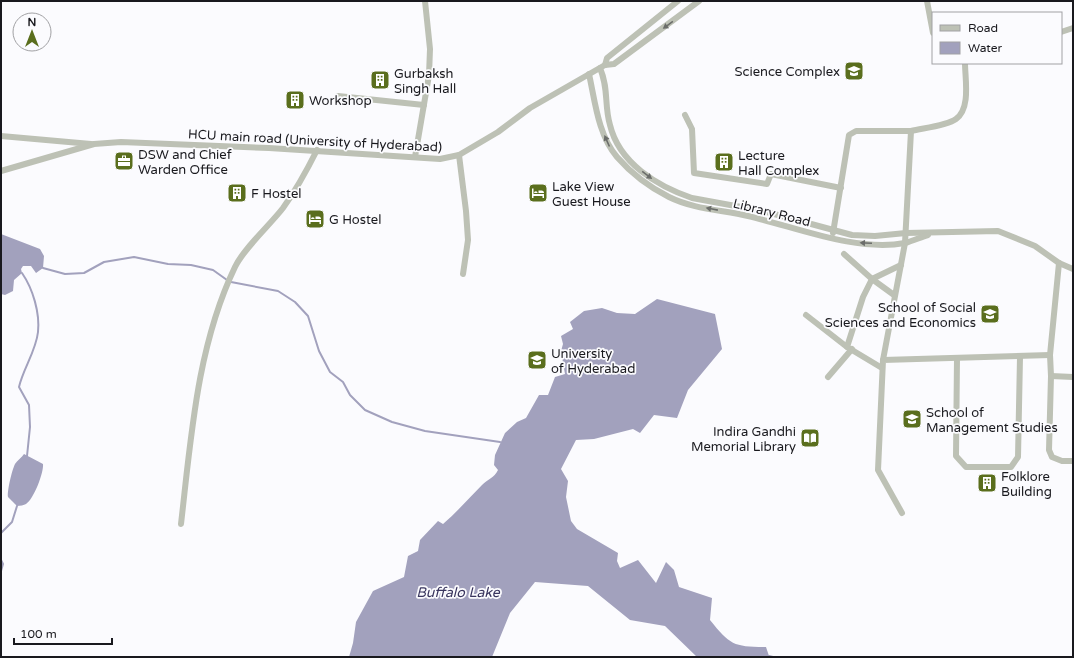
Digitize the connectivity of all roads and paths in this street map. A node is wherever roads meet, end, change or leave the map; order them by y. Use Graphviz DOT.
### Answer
graph roads {
  1 [pos="425,1"];
  2 [pos="678,1"];
  3 [pos="699,1"];
  4 [pos="927,1"];
  5 [pos="932,28"];
  6 [pos="1073,28"];
  7 [pos="1062,32"];
  8 [pos="965,64"];
  9 [pos="602,66"];
  10 [pos="589,74"];
  11 [pos="338,96"];
  12 [pos="424,105"];
  13 [pos="685,115"];
  14 [pos="911,131"];
  15 [pos="1,136"];
  16 [pos="94,144"];
  17 [pos="317,150"];
  18 [pos="458,156"];
  19 [pos="415,157"];
  20 [pos="1,171"];
  21 [pos="841,188"];
  22 [pos="834,230"];
  23 [pos="906,233"];
  24 [pos="933,233"];
  25 [pos="832,238"];
  26 [pos="905,243"];
  27 [pos="844,254"];
  28 [pos="1059,263"];
  29 [pos="901,265"];
  30 [pos="1073,269"];
  31 [pos="463,274"];
  32 [pos="872,279"];
  33 [pos="894,294"];
  34 [pos="806,315"];
  35 [pos="850,348"];
  36 [pos="1050,355"];
  37 [pos="1020,357"];
  38 [pos="957,358"];
  39 [pos="883,360"];
  40 [pos="882,368"];
  41 [pos="1051,376"];
  42 [pos="828,377"];
  43 [pos="1073,377"];
  44 [pos="1073,461"];
  45 [pos="902,513"];
  46 [pos="181,524"];
  1 -- 12 [label="street"];
  2 -- 9 [label="street"];
  3 -- 9 [label="street, one-way"];
  4 -- 5 [label="street"];
  6 -- 7 [label="street"];
  8 -- 14 [label="street"];
  9 -- 10 [label="street, HCU main road (University of Hyderabad)"];
  9 -- 22 [label="street, one-way"];
  10 -- 18 [label="street, HCU main road (University of Hyderabad)"];
  25 -- 10 [label="street, Library Road, one-way"];
  11 -- 12 [label="street"];
  12 -- 19 [label="street"];
  13 -- 21 [label="street"];
  14 -- 21 [label="street"];
  14 -- 23 [label="street"];
  15 -- 16 [label="street"];
  16 -- 17 [label="street, HCU main road (University of Hyderabad)"];
  16 -- 20 [label="street, HCU main road (University of Hyderabad)"];
  17 -- 19 [label="street, HCU main road (University of Hyderabad)"];
  17 -- 46 [label="street"];
  18 -- 19 [label="street, HCU main road (University of Hyderabad)"];
  18 -- 31 [label="street"];
  21 -- 22 [label="street"];
  22 -- 23 [label="street"];
  22 -- 25 [label="street"];
  23 -- 24 [label="street"];
  23 -- 26 [label="street"];
  24 -- 26 [label="street"];
  24 -- 28 [label="street"];
  26 -- 25 [label="street, Library Road, one-way"];
  26 -- 29 [label="street"];
  27 -- 32 [label="street"];
  28 -- 30 [label="street"];
  28 -- 36 [label="street"];
  29 -- 32 [label="street"];
  29 -- 33 [label="street"];
  32 -- 33 [label="street"];
  32 -- 35 [label="street"];
  33 -- 39 [label="street"];
  34 -- 35 [label="street"];
  35 -- 40 [label="street"];
  35 -- 42 [label="street"];
  36 -- 37 [label="street"];
  36 -- 41 [label="street"];
  37 -- 38 [label="street"];
  37 -- 38 [label="street"];
  38 -- 39 [label="street"];
  39 -- 40 [label="street"];
  40 -- 45 [label="street"];
  41 -- 43 [label="street"];
  41 -- 44 [label="street"];
}
